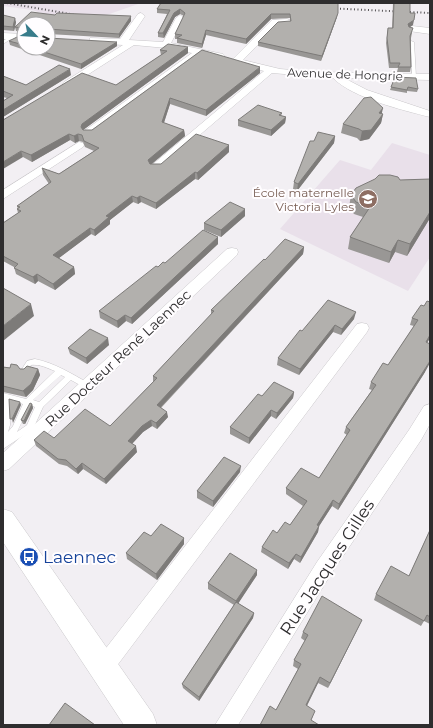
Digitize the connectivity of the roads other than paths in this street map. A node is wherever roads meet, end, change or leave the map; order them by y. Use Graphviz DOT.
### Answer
graph roads {
  1 [pos="141,16"];
  2 [pos="180,18"];
  3 [pos="287,22"];
  4 [pos="412,29"];
  5 [pos="430,31"];
  6 [pos="7,37"];
  7 [pos="86,40"];
  8 [pos="128,42"];
  9 [pos="412,42"];
  10 [pos="3,43"];
  11 [pos="166,45"];
  12 [pos="200,51"];
  13 [pos="237,60"];
  14 [pos="270,70"];
  15 [pos="335,75"];
  16 [pos="414,77"];
  17 [pos="430,77"];
  18 [pos="56,90"];
  19 [pos="430,114"];
  20 [pos="88,133"];
  21 [pos="79,145"];
  22 [pos="156,167"];
  23 [pos="3,195"];
  24 [pos="232,252"];
  25 [pos="362,328"];
  26 [pos="60,371"];
  27 [pos="24,372"];
  28 [pos="70,377"];
  29 [pos="87,386"];
  30 [pos="4,396"];
  31 [pos="28,401"];
  32 [pos="40,404"];
  33 [pos="430,410"];
  34 [pos="3,436"];
  35 [pos="3,445"];
  36 [pos="3,464"];
  37 [pos="3,520"];
  38 [pos="103,668"];
  39 [pos="142,725"];
  40 [pos="226,725"];
  1 -- 8 [label="street"];
  2 -- 11 [label="street"];
  3 -- 13 [label="street"];
  4 -- 5 [label="street"];
  6 -- 10 [label="lane"];
  7 -- 8 [label="street, Avenue de Hongrie"];
  8 -- 11 [label="street, Avenue de Hongrie"];
  8 -- 18 [label="street"];
  9 -- 16 [label="lane"];
  11 -- 12 [label="street, Avenue de Hongrie"];
  12 -- 13 [label="street, Avenue de Hongrie"];
  12 -- 20 [label="street"];
  13 -- 14 [label="street, Avenue de Hongrie"];
  14 -- 15 [label="street, Avenue de Hongrie"];
  14 -- 22 [label="street"];
  15 -- 16 [label="street, Avenue de Hongrie"];
  15 -- 19 [label="street"];
  16 -- 17 [label="street, Avenue de Hongrie"];
  21 -- 23 [label="street"];
  24 -- 29 [label="street, Rue Docteur René Laennec"];
  25 -- 38 [label="street"];
  26 -- 27 [label="lane"];
  26 -- 28 [label="lane"];
  26 -- 31 [label="lane"];
  28 -- 29 [label="lane"];
  28 -- 32 [label="lane"];
  29 -- 36 [label="street, Rue Docteur René Laennec"];
  30 -- 31 [label="lane"];
  30 -- 34 [label="lane"];
  31 -- 32 [label="lane"];
  31 -- 35 [label="lane"];
  32 -- 35 [label="lane"];
  33 -- 40 [label="street, Rue Jacques Gilles"];
  37 -- 38 [label="main road"];
  38 -- 39 [label="main road"];
}
